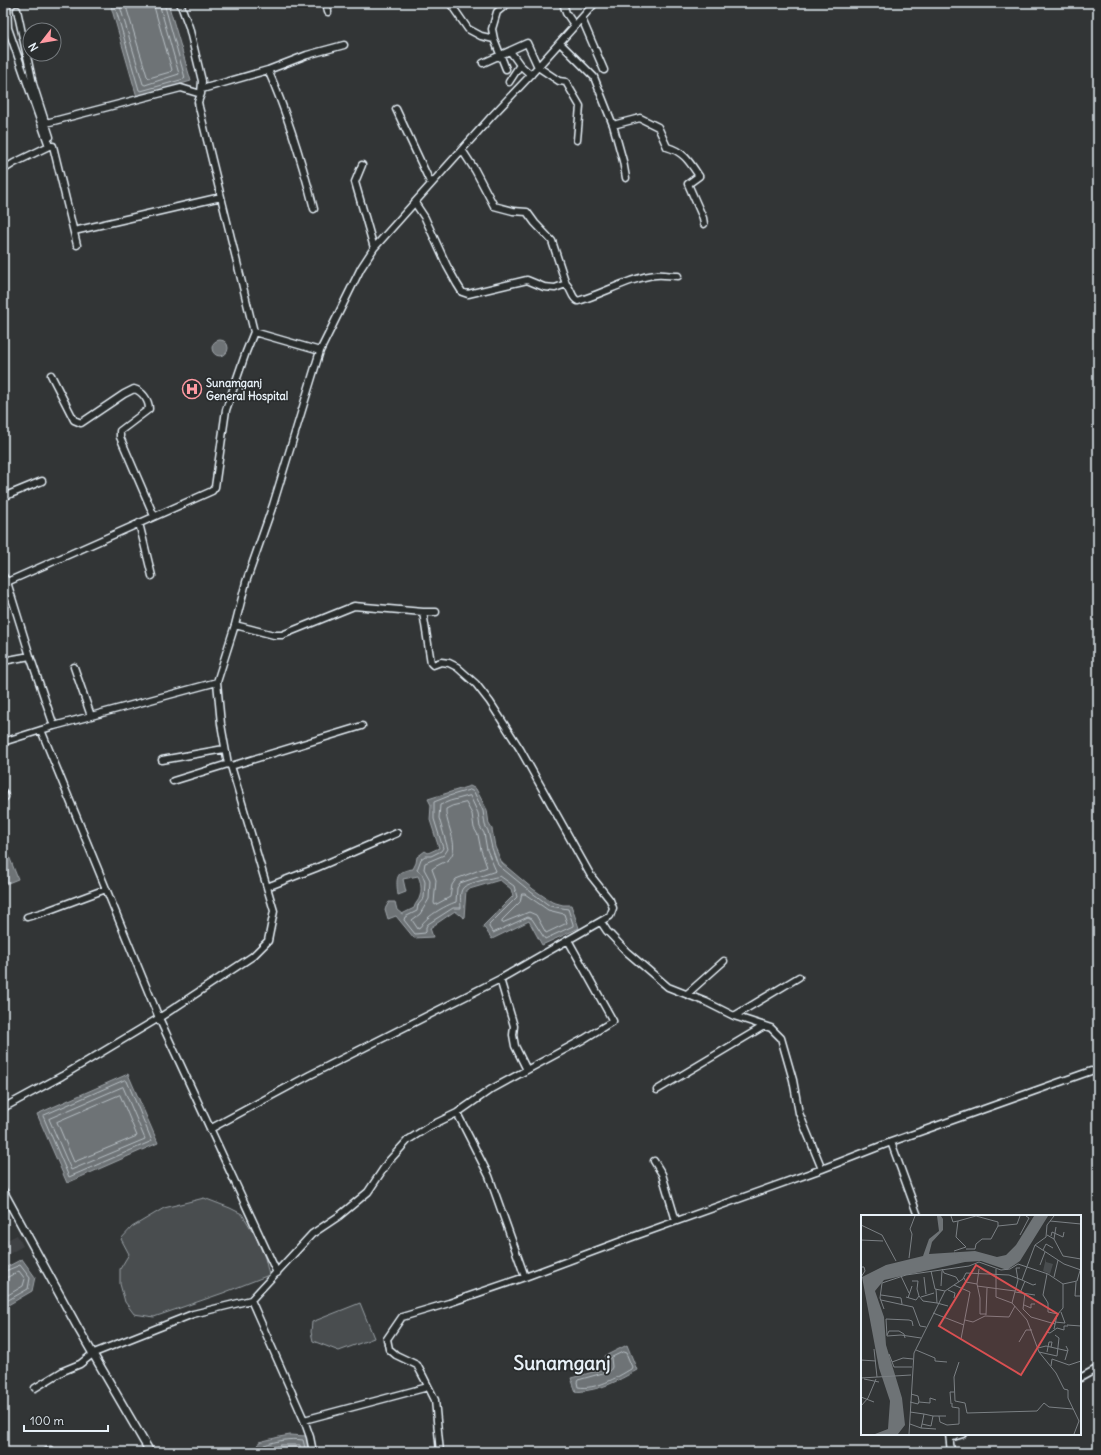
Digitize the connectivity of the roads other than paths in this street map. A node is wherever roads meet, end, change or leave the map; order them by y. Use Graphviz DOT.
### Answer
graph roads {
  1 [pos="7,3"];
  2 [pos="180,3"];
  3 [pos="326,3"];
  4 [pos="450,3"];
  5 [pos="508,3"];
  6 [pos="563,3"];
  7 [pos="596,3"];
  8 [pos="17,10"];
  9 [pos="328,12"];
  10 [pos="582,19"];
  11 [pos="575,26"];
  12 [pos="494,39"];
  13 [pos="560,43"];
  14 [pos="344,45"];
  15 [pos="510,51"];
  16 [pos="500,55"];
  17 [pos="483,63"];
  18 [pos="520,65"];
  19 [pos="538,67"];
  20 [pos="506,69"];
  21 [pos="268,70"];
  22 [pos="604,70"];
  23 [pos="530,76"];
  24 [pos="509,82"];
  25 [pos="202,91"];
  26 [pos="396,109"];
  27 [pos="46,123"];
  28 [pos="613,125"];
  29 [pos="577,140"];
  30 [pos="51,146"];
  31 [pos="462,150"];
  32 [pos="362,165"];
  33 [pos="3,170"];
  34 [pos="626,178"];
  35 [pos="431,184"];
  36 [pos="221,197"];
  37 [pos="415,203"];
  38 [pos="314,209"];
  39 [pos="704,224"];
  40 [pos="74,231"];
  41 [pos="77,245"];
  42 [pos="374,248"];
  43 [pos="678,276"];
  44 [pos="566,284"];
  45 [pos="254,332"];
  46 [pos="320,351"];
  47 [pos="50,375"];
  48 [pos="42,481"];
  49 [pos="3,497"];
  50 [pos="154,516"];
  51 [pos="139,523"];
  52 [pos="152,576"];
  53 [pos="4,581"];
  54 [pos="423,612"];
  55 [pos="436,612"];
  56 [pos="235,625"];
  57 [pos="30,656"];
  58 [pos="3,661"];
  59 [pos="74,667"];
  60 [pos="217,682"];
  61 [pos="91,716"];
  62 [pos="54,726"];
  63 [pos="362,726"];
  64 [pos="41,730"];
  65 [pos="3,742"];
  66 [pos="224,749"];
  67 [pos="162,760"];
  68 [pos="229,765"];
  69 [pos="173,781"];
  70 [pos="397,832"];
  71 [pos="267,887"];
  72 [pos="106,889"];
  73 [pos="26,917"];
  74 [pos="601,922"];
  75 [pos="568,940"];
  76 [pos="724,961"];
  77 [pos="799,977"];
  78 [pos="500,978"];
  79 [pos="687,994"];
  80 [pos="734,1016"];
  81 [pos="159,1018"];
  82 [pos="764,1026"];
  83 [pos="527,1070"];
  84 [pos="1091,1071"];
  85 [pos="657,1090"];
  86 [pos="3,1108"];
  87 [pos="457,1113"];
  88 [pos="210,1129"];
  89 [pos="891,1142"];
  90 [pos="654,1161"];
  91 [pos="822,1169"];
  92 [pos="3,1191"];
  93 [pos="918,1215"];
  94 [pos="676,1221"];
  95 [pos="277,1273"];
  96 [pos="525,1277"];
  97 [pos="251,1300"];
  98 [pos="94,1353"];
  99 [pos="1098,1368"];
  100 [pos="1081,1377"];
  101 [pos="428,1387"];
  102 [pos="35,1388"];
  103 [pos="304,1420"];
  104 [pos="949,1436"];
  105 [pos="46,1452"];
  106 [pos="52,1452"];
  107 [pos="150,1452"];
  108 [pos="313,1452"];
  109 [pos="440,1452"];
  110 [pos="952,1452"];
  1 -- 30 [label="street"];
  2 -- 25 [label="street"];
  3 -- 9 [label="street"];
  4 -- 12 [label="street"];
  5 -- 12 [label="street"];
  6 -- 11 [label="street"];
  7 -- 10 [label="street"];
  8 -- 27 [label="street"];
  10 -- 11 [label="street"];
  10 -- 22 [label="street"];
  11 -- 13 [label="street"];
  12 -- 16 [label="street"];
  13 -- 19 [label="street"];
  13 -- 28 [label="street"];
  14 -- 21 [label="street"];
  15 -- 16 [label="street"];
  15 -- 18 [label="street"];
  15 -- 19 [label="street"];
  16 -- 17 [label="street"];
  16 -- 20 [label="street"];
  18 -- 23 [label="street"];
  18 -- 24 [label="street"];
  19 -- 23 [label="street"];
  19 -- 29 [label="street"];
  21 -- 25 [label="street"];
  21 -- 38 [label="street"];
  23 -- 31 [label="street"];
  25 -- 27 [label="street"];
  25 -- 36 [label="street"];
  26 -- 35 [label="street"];
  27 -- 30 [label="street"];
  28 -- 34 [label="street"];
  28 -- 39 [label="street"];
  30 -- 33 [label="street"];
  30 -- 40 [label="street"];
  31 -- 35 [label="street"];
  31 -- 44 [label="street"];
  32 -- 42 [label="street"];
  35 -- 37 [label="street"];
  36 -- 40 [label="street"];
  36 -- 45 [label="street"];
  37 -- 42 [label="street"];
  37 -- 44 [label="street"];
  40 -- 41 [label="street"];
  42 -- 46 [label="street"];
  43 -- 44 [label="street"];
  45 -- 46 [label="street"];
  45 -- 50 [label="street"];
  46 -- 56 [label="street"];
  47 -- 50 [label="street"];
  48 -- 49 [label="street"];
  50 -- 51 [label="street"];
  51 -- 52 [label="street"];
  51 -- 53 [label="street"];
  53 -- 57 [label="street"];
  54 -- 55 [label="street"];
  54 -- 56 [label="street"];
  54 -- 74 [label="street"];
  56 -- 60 [label="street"];
  57 -- 58 [label="street"];
  57 -- 62 [label="street"];
  59 -- 61 [label="street"];
  60 -- 61 [label="street"];
  60 -- 66 [label="street"];
  61 -- 62 [label="street"];
  62 -- 64 [label="street"];
  63 -- 68 [label="street"];
  64 -- 65 [label="street"];
  64 -- 72 [label="street"];
  66 -- 67 [label="street"];
  66 -- 68 [label="street"];
  68 -- 69 [label="street"];
  68 -- 71 [label="street"];
  70 -- 71 [label="street"];
  71 -- 81 [label="street"];
  72 -- 73 [label="street"];
  72 -- 81 [label="street"];
  74 -- 75 [label="street"];
  74 -- 79 [label="street"];
  75 -- 78 [label="street"];
  75 -- 83 [label="street"];
  76 -- 79 [label="street"];
  77 -- 80 [label="street"];
  78 -- 83 [label="street"];
  78 -- 88 [label="street"];
  79 -- 80 [label="street"];
  80 -- 82 [label="street"];
  81 -- 86 [label="street"];
  81 -- 88 [label="street"];
  82 -- 85 [label="street"];
  82 -- 91 [label="street"];
  83 -- 87 [label="street"];
  84 -- 89 [label="street"];
  87 -- 95 [label="street"];
  87 -- 96 [label="street"];
  88 -- 95 [label="street"];
  89 -- 91 [label="street"];
  89 -- 93 [label="street"];
  90 -- 94 [label="street"];
  91 -- 94 [label="street"];
  92 -- 98 [label="main road"];
  94 -- 96 [label="street"];
  95 -- 97 [label="street"];
  96 -- 101 [label="street"];
  97 -- 98 [label="street"];
  97 -- 103 [label="street"];
  98 -- 102 [label="street"];
  98 -- 107 [label="main road"];
  99 -- 100 [label="street"];
  101 -- 103 [label="street"];
  101 -- 109 [label="street"];
  103 -- 108 [label="street"];
  104 -- 110 [label="street"];
  105 -- 106 [label="street"];
}
